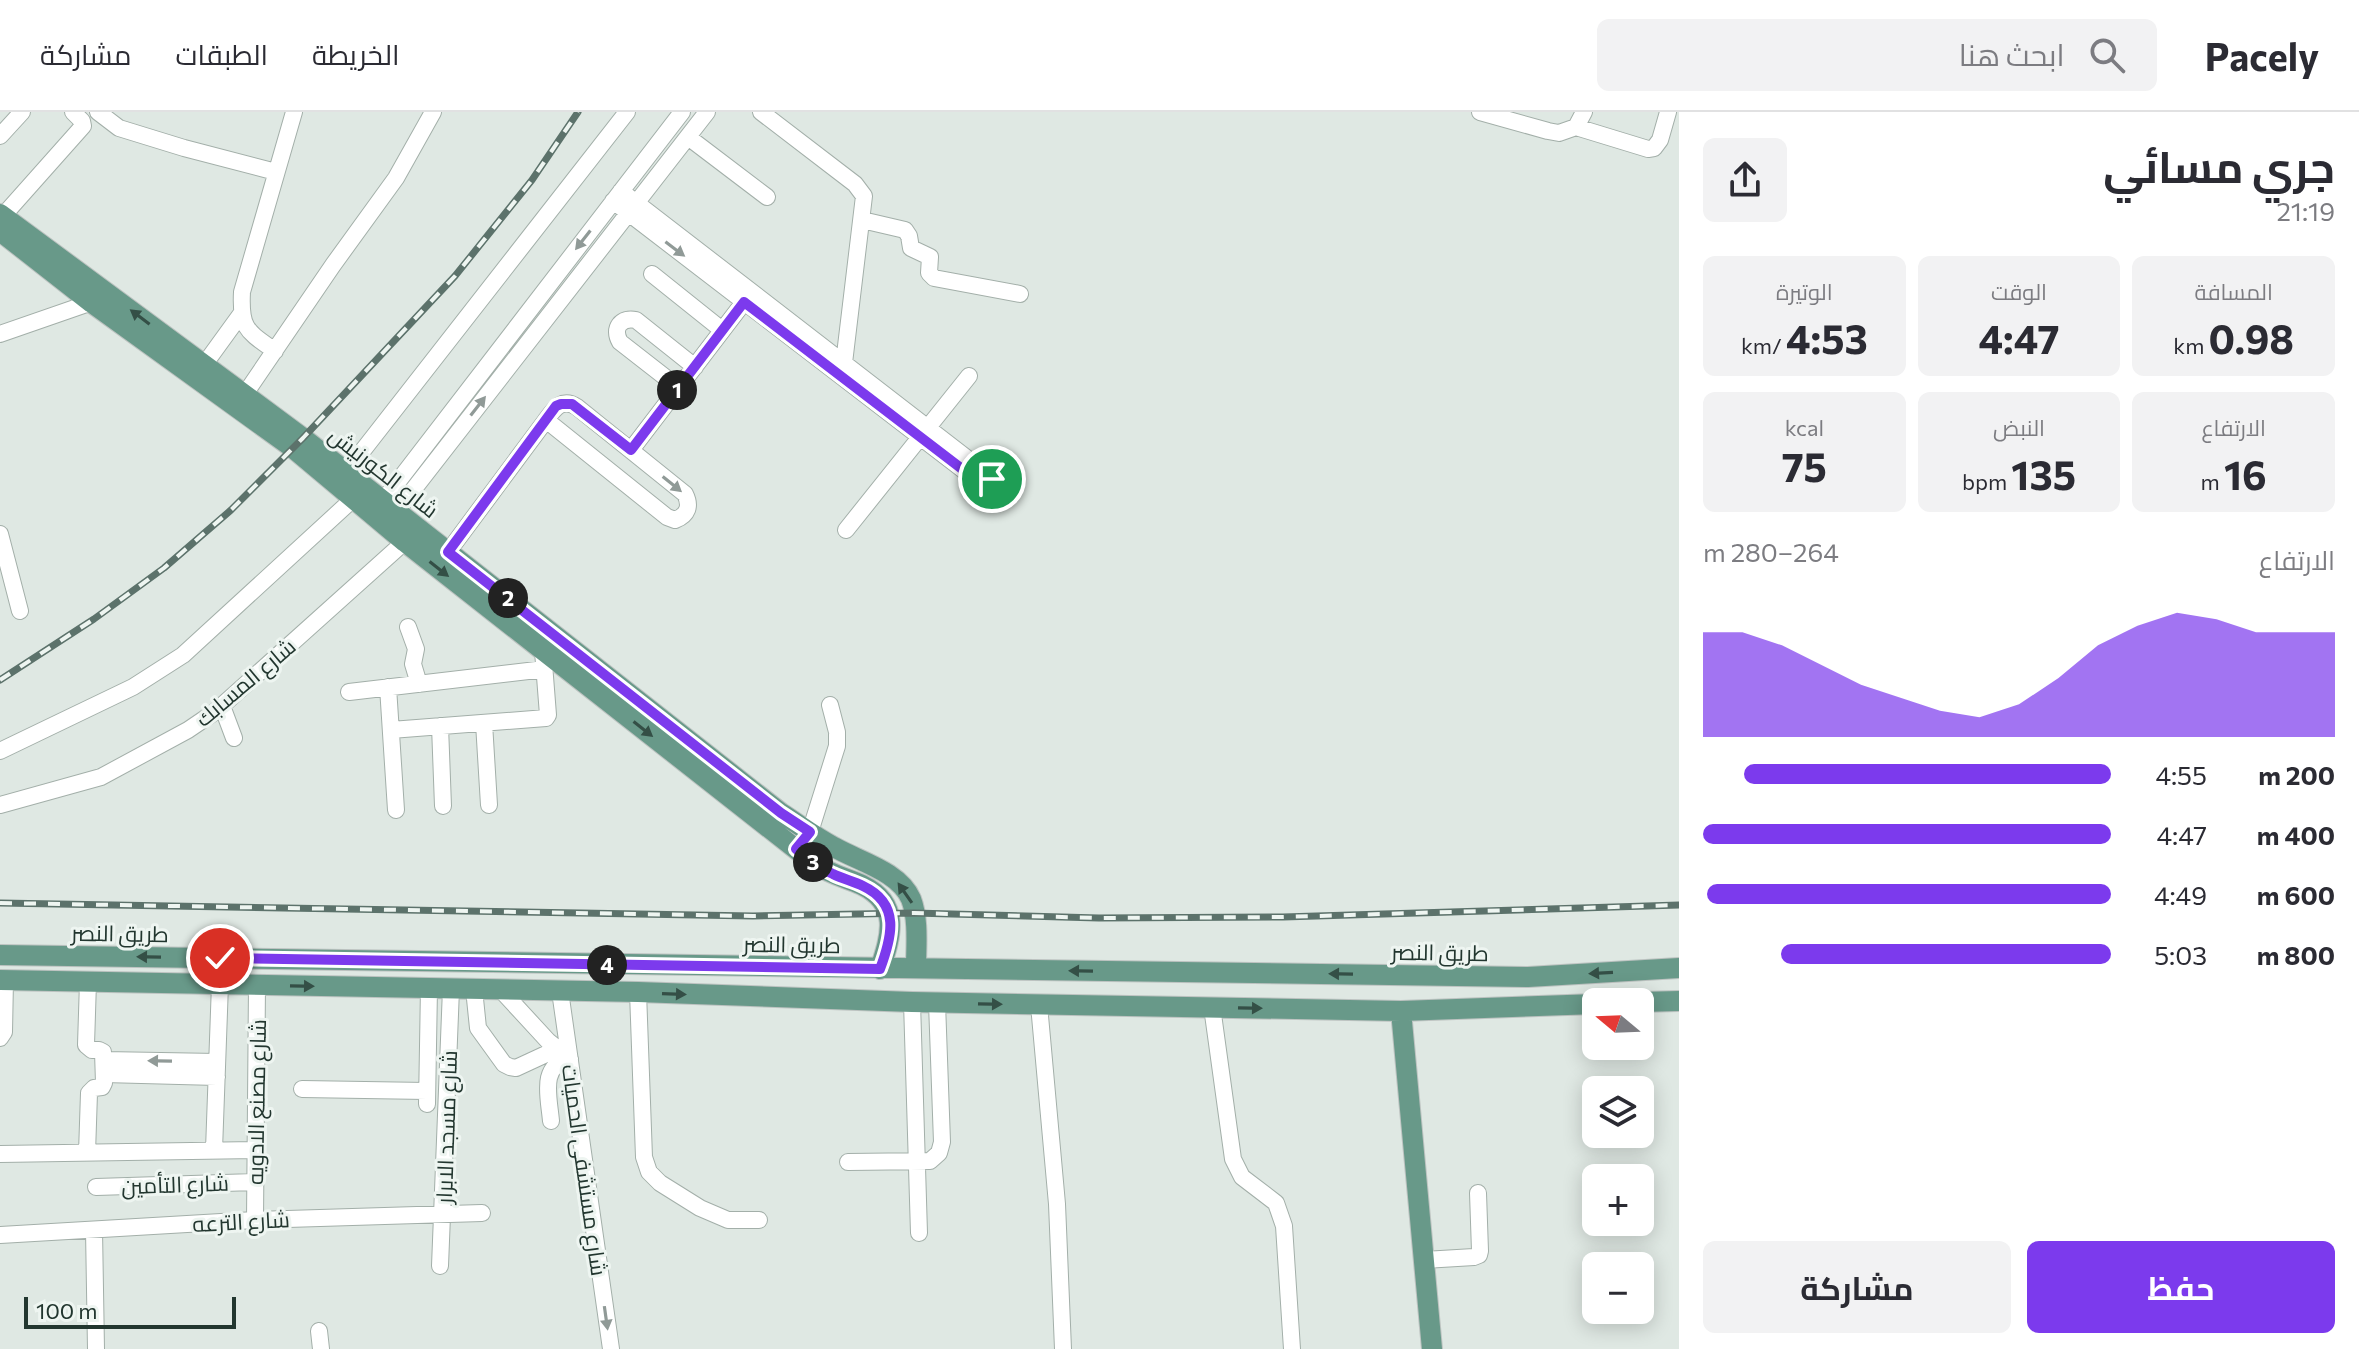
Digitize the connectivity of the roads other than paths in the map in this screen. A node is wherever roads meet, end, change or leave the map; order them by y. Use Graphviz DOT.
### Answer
graph roads {
  1 [pos="21,112"];
  2 [pos="73,112"];
  3 [pos="98,112"];
  4 [pos="294,112"];
  5 [pos="433,112"];
  6 [pos="627,112"];
  7 [pos="682,112"];
  8 [pos="707,112"];
  9 [pos="761,112"];
  10 [pos="1480,112"];
  11 [pos="1584,112"];
  12 [pos="1668,112"];
  13 [pos="1576,127"];
  14 [pos="1,134"];
  15 [pos="688,137"];
  16 [pos="276,172"];
  17 [pos="617,196"];
  18 [pos="767,197"];
  19 [pos="633,208"];
  20 [pos="1,220"];
  21 [pos="862,220"];
  22 [pos="652,274"];
  23 [pos="1020,294"];
  24 [pos="745,297"];
  25 [pos="101,299"];
  26 [pos="241,314"];
  27 [pos="722,330"];
  28 [pos="0,334"];
  29 [pos="275,351"];
  30 [pos="491,360"];
  31 [pos="835,362"];
  32 [pos="695,367"];
  33 [pos="200,371"];
  34 [pos="506,371"];
  35 [pos="969,376"];
  36 [pos="679,388"];
  37 [pos="241,400"];
  38 [pos="546,420"];
  39 [pos="924,432"];
  40 [pos="431,438"];
  41 [pos="628,448"];
  42 [pos="445,449"];
  43 [pos="645,462"];
  44 [pos="607,470"];
  45 [pos="346,472"];
  46 [pos="627,485"];
  47 [pos="353,499"];
  48 [pos="389,506"];
  49 [pos="846,530"];
  50 [pos="0,534"];
  51 [pos="411,535"];
  52 [pos="448,552"];
  53 [pos="20,611"];
  54 [pos="408,627"];
  55 [pos="544,660"];
  56 [pos="419,684"];
  57 [pos="388,687"];
  58 [pos="349,692"];
  59 [pos="830,705"];
  60 [pos="222,706"];
  61 [pos="484,723"];
  62 [pos="440,726"];
  63 [pos="391,730"];
  64 [pos="234,738"];
  65 [pos="0,751"];
  66 [pos="0,805"];
  67 [pos="489,805"];
  68 [pos="443,806"];
  69 [pos="396,810"];
  70 [pos="810,832"];
  71 [pos="796,849"];
  72 [pos="0,955"];
  73 [pos="916,968"];
  74 [pos="1679,968"];
  75 [pos="880,969"];
  76 [pos="2,980"];
  77 [pos="88,982"];
  78 [pos="220,984"];
  79 [pos="257,985"];
  80 [pos="429,988"];
  81 [pos="451,989"];
  82 [pos="474,989"];
  83 [pos="501,990"];
  84 [pos="560,991"];
  85 [pos="638,992"];
  86 [pos="1679,1001"];
  87 [pos="912,1002"];
  88 [pos="1654,1002"];
  89 [pos="937,1003"];
  90 [pos="1039,1005"];
  91 [pos="1582,1005"];
  92 [pos="1212,1007"];
  93 [pos="1401,1011"];
  94 [pos="0,1038"];
  95 [pos="565,1055"];
  96 [pos="104,1067"];
  97 [pos="217,1069"];
  98 [pos="302,1089"];
  99 [pos="551,1121"];
  100 [pos="214,1150"];
  101 [pos="255,1150"];
  102 [pos="87,1153"];
  103 [pos="0,1154"];
  104 [pos="917,1161"];
  105 [pos="848,1162"];
  106 [pos="255,1182"];
  107 [pos="96,1187"];
  108 [pos="1478,1193"];
  109 [pos="482,1213"];
  110 [pos="442,1214"];
  111 [pos="255,1220"];
  112 [pos="759,1220"];
  113 [pos="94,1230"];
  114 [pos="919,1233"];
  115 [pos="0,1235"];
  116 [pos="1424,1260"];
  117 [pos="440,1266"];
  118 [pos="319,1331"];
  119 [pos="96,1349"];
  120 [pos="321,1349"];
  121 [pos="611,1349"];
  122 [pos="1063,1349"];
  123 [pos="1292,1349"];
  124 [pos="1432,1349"];
  1 -- 14 [label="street"];
  2 -- 20 [label="street"];
  3 -- 16 [label="street"];
  4 -- 16 [label="street"];
  5 -- 29 [label="street"];
  6 -- 45 [label="street"];
  7 -- 17 [label="street"];
  8 -- 15 [label="street"];
  9 -- 21 [label="street"];
  10 -- 13 [label="street"];
  11 -- 13 [label="street"];
  12 -- 13 [label="street"];
  15 -- 18 [label="street"];
  15 -- 19 [label="street"];
  16 -- 26 [label="street"];
  17 -- 19 [label="street"];
  17 -- 30 [label="street, one-way"];
  19 -- 24 [label="street"];
  19 -- 34 [label="street"];
  20 -- 25 [label="main road, شارع الكورنيش"];
  21 -- 23 [label="street"];
  21 -- 31 [label="street"];
  22 -- 27 [label="street"];
  24 -- 27 [label="street"];
  24 -- 31 [label="street"];
  25 -- 28 [label="street"];
  25 -- 33 [label="main road, شارع الكورنيش"];
  26 -- 29 [label="street"];
  26 -- 33 [label="street"];
  27 -- 32 [label="street"];
  29 -- 37 [label="street"];
  30 -- 34 [label="street"];
  30 -- 40 [label="street"];
  31 -- 39 [label="street"];
  32 -- 36 [label="street"];
  32 -- 36 [label="street"];
  33 -- 37 [label="main road, شارع الكورنيش"];
  42 -- 34 [label="street, one-way"];
  35 -- 39 [label="street"];
  36 -- 41 [label="street"];
  37 -- 45 [label="main road, شارع الكورنيش"];
  37 -- 47 [label="main road, شارع الكورنيش"];
  38 -- 41 [label="street"];
  38 -- 44 [label="street"];
  38 -- 52 [label="street"];
  39 -- 49 [label="street"];
  40 -- 42 [label="street"];
  40 -- 48 [label="street"];
  41 -- 43 [label="street"];
  41 -- 44 [label="street"];
  42 -- 48 [label="street"];
  43 -- 46 [label="street"];
  43 -- 46 [label="street, one-way"];
  44 -- 46 [label="street"];
  45 -- 48 [label="main road, شارع الكورنيش"];
  47 -- 51 [label="main road, شارع الكورنيش"];
  47 -- 65 [label="street"];
  48 -- 51 [label="main road, شارع الكورنيش"];
  50 -- 53 [label="street"];
  51 -- 52 [label="main road, شارع الكورنيش"];
  51 -- 55 [label="main road, شارع الكورنيش, one-way"];
  51 -- 60 [label="street, شارع المسابك"];
  52 -- 70 [label="main road, شارع الكورنيش"];
  54 -- 56 [label="street"];
  55 -- 56 [label="street"];
  55 -- 61 [label="street"];
  55 -- 71 [label="main road, شارع الكورنيش, one-way"];
  56 -- 57 [label="street"];
  57 -- 58 [label="street"];
  57 -- 63 [label="street"];
  59 -- 70 [label="street"];
  60 -- 64 [label="street"];
  60 -- 66 [label="street, شارع المسابك"];
  61 -- 62 [label="street"];
  61 -- 67 [label="street"];
  62 -- 63 [label="street"];
  62 -- 68 [label="street"];
  63 -- 69 [label="street"];
  70 -- 71 [label="main road"];
  73 -- 70 [label="main road, شارع الكورنيش, one-way"];
  71 -- 75 [label="main road, شارع الكورنيش"];
  75 -- 72 [label="main road, طريق النصر, one-way"];
  74 -- 73 [label="main road, طريق النصر, one-way"];
  73 -- 75 [label="main road, طريق النصر"];
  76 -- 77 [label="main road"];
  76 -- 94 [label="street"];
  77 -- 78 [label="main road"];
  77 -- 96 [label="street"];
  78 -- 79 [label="main road"];
  78 -- 97 [label="street"];
  79 -- 80 [label="main road, one-way"];
  79 -- 101 [label="street, شارع مصنع الادويه"];
  80 -- 81 [label="main road"];
  80 -- 98 [label="street"];
  81 -- 82 [label="main road"];
  81 -- 110 [label="street, شارع مسجد الابرار"];
  82 -- 83 [label="main road"];
  82 -- 95 [label="street"];
  83 -- 84 [label="main road"];
  83 -- 95 [label="street"];
  84 -- 85 [label="main road"];
  84 -- 95 [label="street, شارع مستشفى الحميات"];
  85 -- 87 [label="main road, one-way"];
  85 -- 112 [label="street"];
  86 -- 88 [label="main road"];
  87 -- 89 [label="main road"];
  87 -- 104 [label="street"];
  89 -- 90 [label="main road, one-way"];
  89 -- 104 [label="street"];
  90 -- 92 [label="main road"];
  90 -- 122 [label="street"];
  91 -- 93 [label="main road"];
  92 -- 93 [label="main road, one-way"];
  92 -- 123 [label="street"];
  93 -- 116 [label="main road"];
  95 -- 99 [label="street"];
  95 -- 121 [label="street, شارع مستشفى الحميات, one-way"];
  96 -- 97 [label="street"];
  96 -- 102 [label="street"];
  97 -- 100 [label="street"];
  100 -- 101 [label="street"];
  100 -- 102 [label="street"];
  101 -- 106 [label="street, شارع مصنع الادويه"];
  102 -- 103 [label="street"];
  104 -- 105 [label="street"];
  104 -- 114 [label="street"];
  106 -- 107 [label="street, شارع التأمين"];
  106 -- 111 [label="street, شارع مصنع الادويه"];
  108 -- 116 [label="street"];
  109 -- 110 [label="street, شارع الترعه"];
  110 -- 111 [label="street, شارع الترعه"];
  110 -- 117 [label="street, شارع مسجد الابرار"];
  111 -- 113 [label="street, شارع الترعه"];
  113 -- 115 [label="street, شارع الترعه"];
  113 -- 119 [label="street"];
  116 -- 124 [label="main road"];
  118 -- 120 [label="street"];
}
